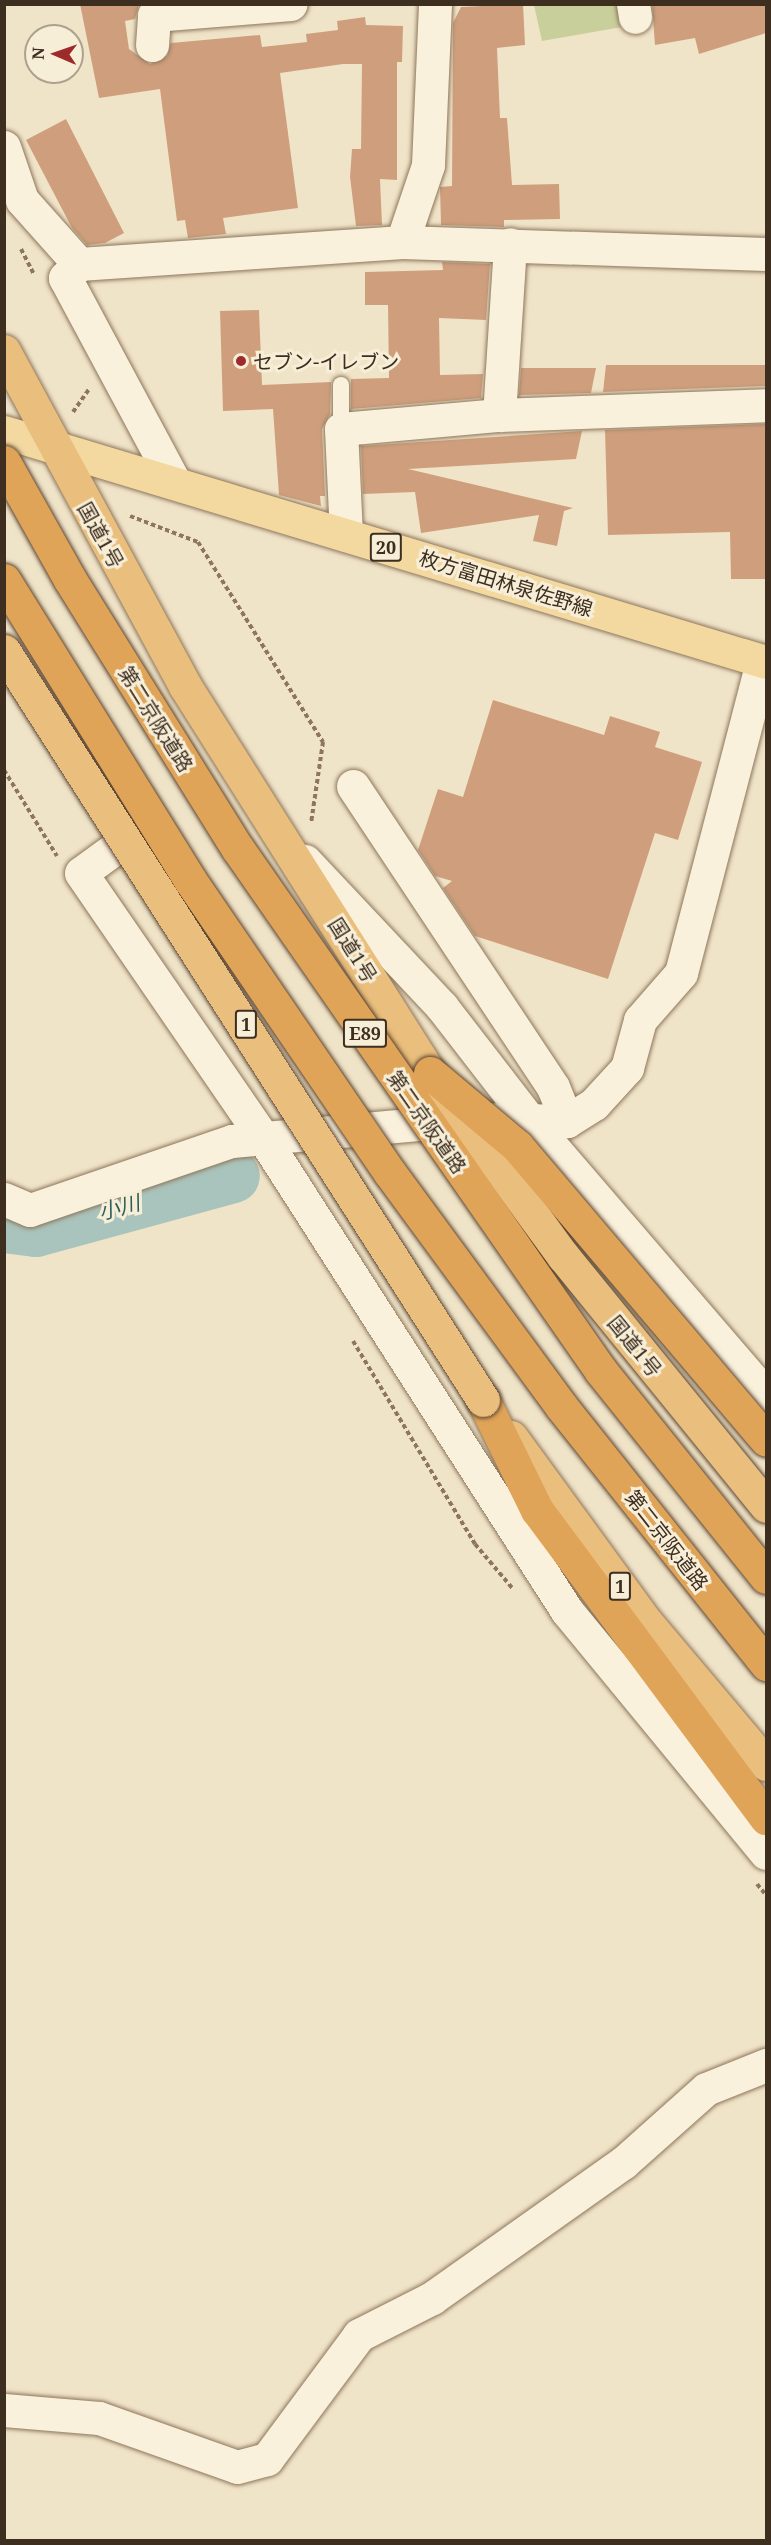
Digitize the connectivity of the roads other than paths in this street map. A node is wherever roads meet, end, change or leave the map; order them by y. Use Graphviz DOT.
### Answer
graph roads {
  1 [pos="291,4"];
  2 [pos="435,4"];
  3 [pos="152,45"];
  4 [pos="4,147"];
  5 [pos="402,242"];
  6 [pos="510,244"];
  7 [pos="766,254"];
  8 [pos="79,264"];
  9 [pos="4,351"];
  10 [pos="341,385"];
  11 [pos="766,405"];
  12 [pos="499,415"];
  13 [pos="341,429"];
  14 [pos="4,432"];
  15 [pos="51,445"];
  16 [pos="4,462"];
  17 [pos="175,483"];
  18 [pos="346,535"];
  19 [pos="4,580"];
  20 [pos="4,651"];
  21 [pos="764,662"];
  22 [pos="353,786"];
  23 [pos="283,837"];
  24 [pos="129,838"];
  25 [pos="430,1072"];
  26 [pos="567,1120"];
  27 [pos="531,1122"];
  28 [pos="264,1139"];
  29 [pos="4,1199"];
  30 [pos="766,1395"];
  31 [pos="483,1400"];
  32 [pos="766,1440"];
  33 [pos="766,1506"];
  34 [pos="766,1577"];
  35 [pos="766,1664"];
  36 [pos="766,1764"];
  37 [pos="766,1818"];
  38 [pos="766,1853"];
  39 [pos="766,2065"];
  40 [pos="4,2410"];
  1 -- 3 [label="street"];
  2 -- 5 [label="street"];
  4 -- 8 [label="street"];
  5 -- 6 [label="street"];
  5 -- 8 [label="street"];
  6 -- 7 [label="street"];
  6 -- 12 [label="street"];
  8 -- 17 [label="street"];
  9 -- 15 [label="highway, 国道1号"];
  10 -- 13 [label="lane"];
  11 -- 12 [label="street"];
  12 -- 13 [label="street"];
  13 -- 18 [label="street"];
  14 -- 15 [label="main road, 枚方富田林泉佐野線 / 20"];
  15 -- 17 [label="main road, 枚方富田林泉佐野線 / 20"];
  15 -- 23 [label="highway, 国道1号"];
  16 -- 34 [label="highway, 第二京阪道路 / E89, bridge"];
  17 -- 18 [label="main road, 枚方富田林泉佐野線 / 20"];
  18 -- 21 [label="main road, 枚方富田林泉佐野線 / 20"];
  19 -- 35 [label="highway, 第二京阪道路, bridge"];
  20 -- 24 [label="highway, 1, bridge"];
  21 -- 26 [label="street"];
  22 -- 26 [label="street"];
  23 -- 25 [label="highway, 国道1号"];
  23 -- 27 [label="street"];
  24 -- 28 [label="street"];
  24 -- 31 [label="highway, 1, bridge"];
  25 -- 32 [label="highway, bridge"];
  25 -- 33 [label="highway, 国道1号, bridge"];
  26 -- 27 [label="street"];
  27 -- 28 [label="street"];
  27 -- 30 [label="street"];
  28 -- 29 [label="street"];
  28 -- 38 [label="street"];
  31 -- 36 [label="highway, 1"];
  31 -- 37 [label="highway"];
  39 -- 40 [label="street"];
}
